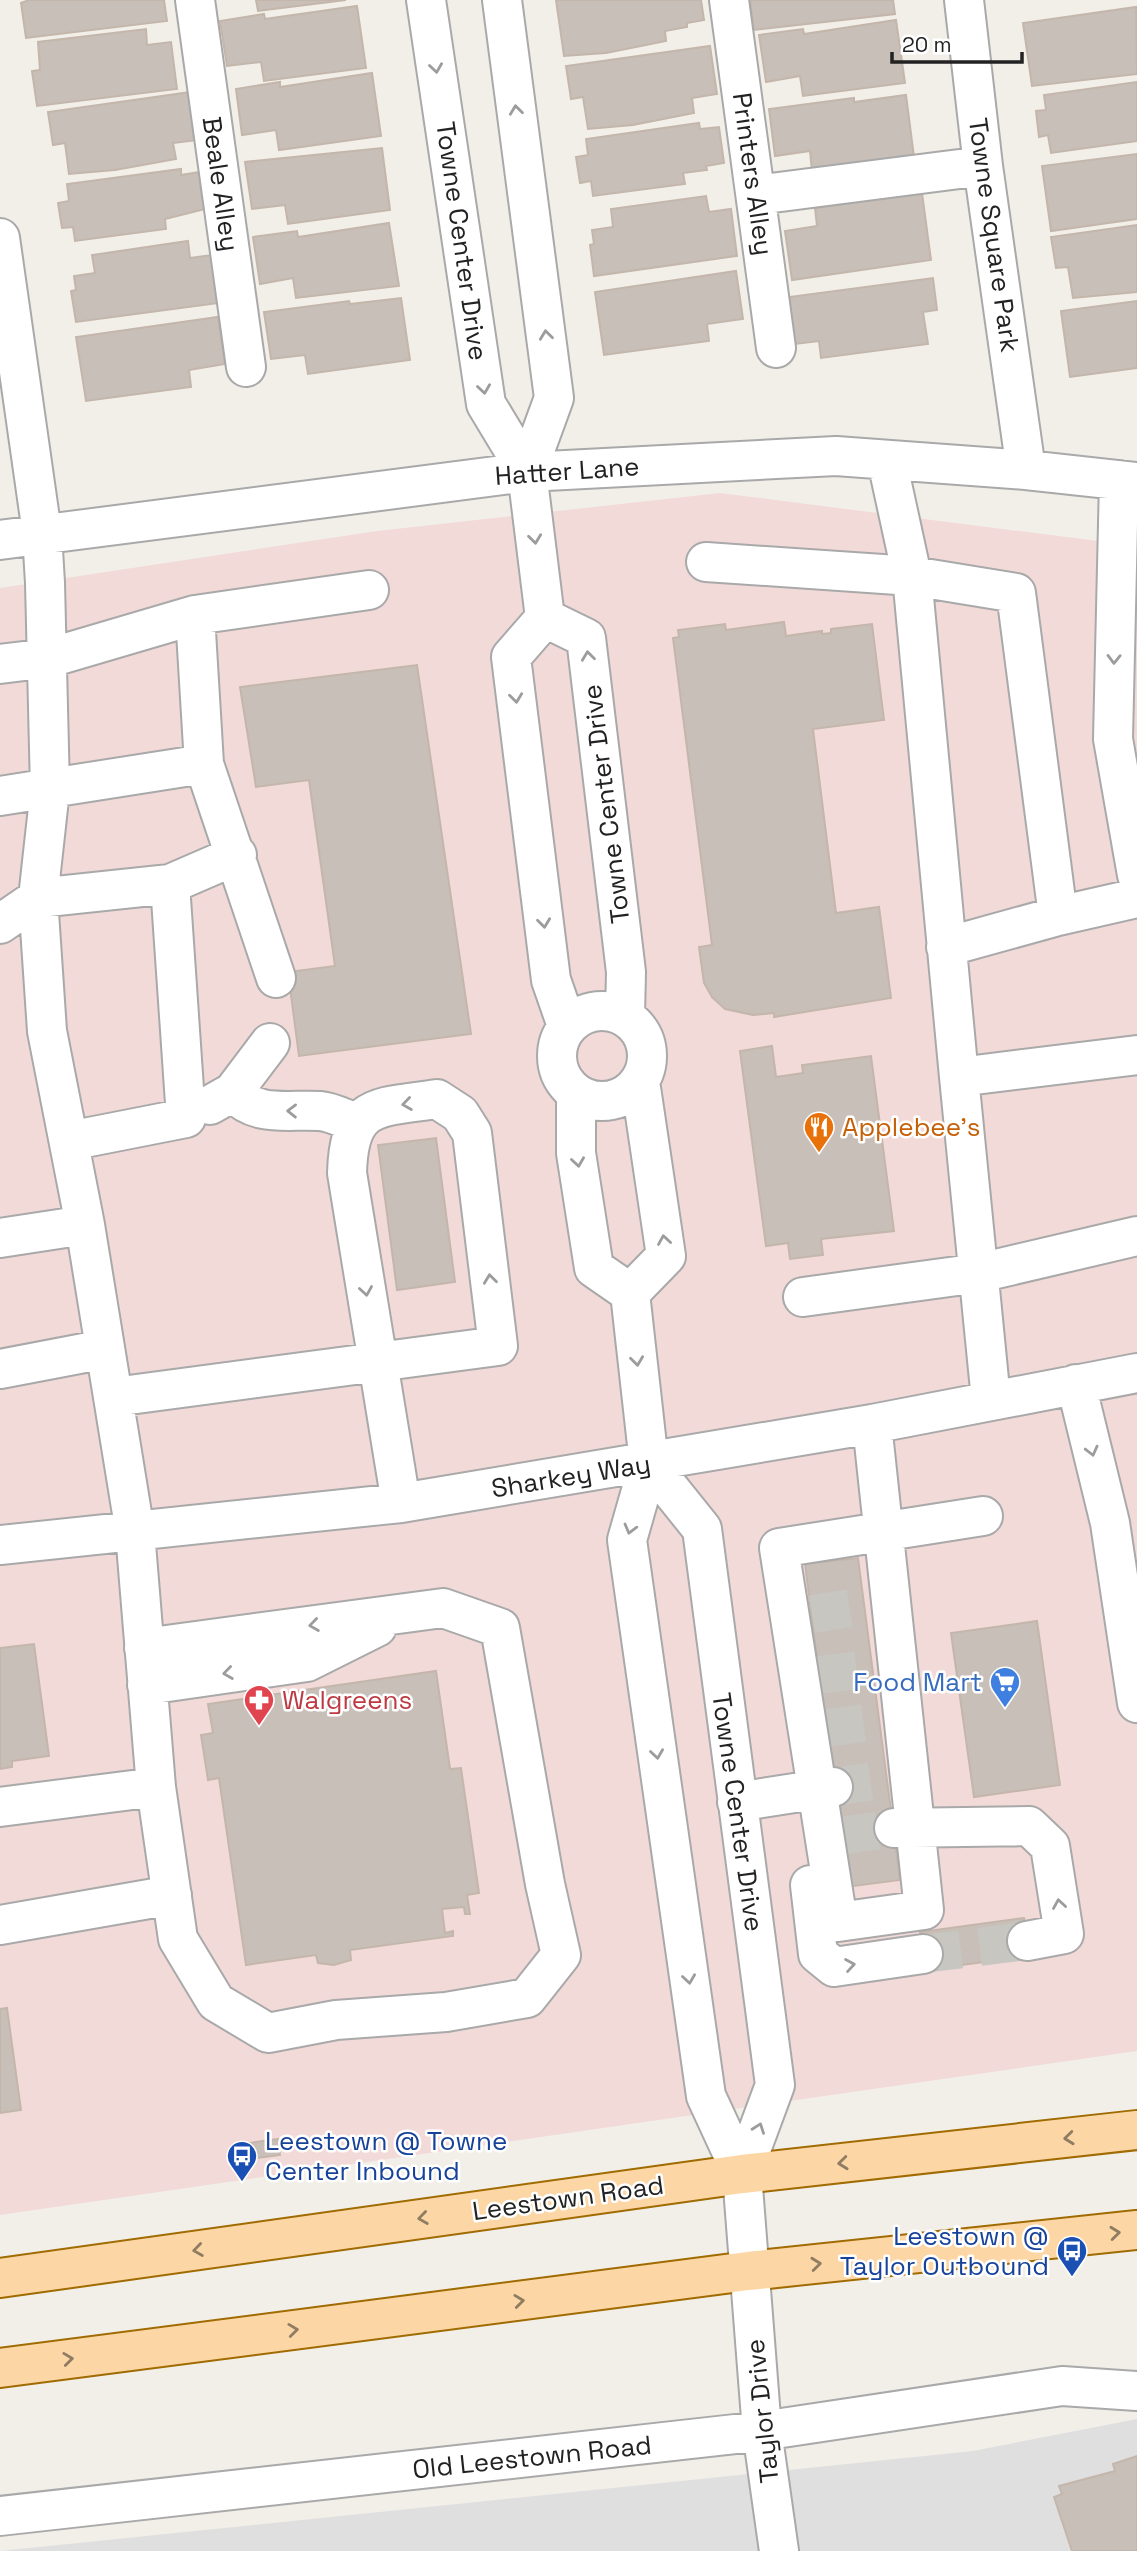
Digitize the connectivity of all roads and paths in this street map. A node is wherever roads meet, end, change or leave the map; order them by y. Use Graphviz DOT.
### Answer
graph roads {
  1 [pos="195,0"];
  2 [pos="426,0"];
  3 [pos="502,0"];
  4 [pos="729,0"];
  5 [pos="964,0"];
  6 [pos="983,166"];
  7 [pos="756,195"];
  8 [pos="1,253"];
  9 [pos="776,348"];
  10 [pos="246,367"];
  11 [pos="887,461"];
  12 [pos="1026,470"];
  13 [pos="527,472"];
  14 [pos="1128,482"];
  15 [pos="42,533"];
  16 [pos="0,540"];
  17 [pos="706,562"];
  18 [pos="912,576"];
  19 [pos="369,590"];
  20 [pos="1126,593"];
  21 [pos="195,615"];
  22 [pos="545,618"];
  23 [pos="50,658"];
  24 [pos="0,664"];
  25 [pos="204,764"];
  26 [pos="50,790"];
  27 [pos="0,796"];
  28 [pos="237,855"];
  29 [pos="1137,875"];
  30 [pos="170,884"];
  31 [pos="37,898"];
  32 [pos="1137,898"];
  33 [pos="1058,916"];
  34 [pos="0,924"];
  35 [pos="946,947"];
  36 [pos="276,978"];
  37 [pos="625,1016"];
  38 [pos="567,1026"];
  39 [pos="270,1044"];
  40 [pos="1137,1055"];
  41 [pos="959,1077"];
  42 [pos="640,1081"];
  43 [pos="233,1092"];
  44 [pos="576,1094"];
  45 [pos="186,1118"];
  46 [pos="356,1123"];
  47 [pos="69,1141"];
  48 [pos="85,1225"];
  49 [pos="1137,1236"];
  50 [pos="0,1238"];
  51 [pos="979,1273"];
  52 [pos="630,1293"];
  53 [pos="803,1297"];
  54 [pos="105,1349"];
  55 [pos="378,1363"];
  56 [pos="0,1369"];
  57 [pos="1137,1373"];
  58 [pos="1076,1384"];
  59 [pos="114,1397"];
  60 [pos="991,1400"];
  61 [pos="872,1424"];
  62 [pos="649,1464"];
  63 [pos="401,1503"];
  64 [pos="983,1517"];
  65 [pos="135,1532"];
  66 [pos="883,1532"];
  67 [pos="0,1545"];
  68 [pos="145,1667"];
  69 [pos="1137,1703"];
  70 [pos="156,1787"];
  71 [pos="825,1789"];
  72 [pos="737,1802"];
  73 [pos="0,1807"];
  74 [pos="904,1827"];
  75 [pos="832,1837"];
  76 [pos="172,1895"];
  77 [pos="0,1925"];
  78 [pos="1027,1941"];
  79 [pos="923,1954"];
  80 [pos="1137,2130"];
  81 [pos="742,2174"];
  82 [pos="1137,2230"];
  83 [pos="748,2271"];
  84 [pos="0,2278"];
  85 [pos="0,2368"];
  86 [pos="1137,2391"];
  87 [pos="762,2431"];
  88 [pos="0,2516"];
  89 [pos="779,2551"];
  1 -- 10 [label="street, Beale Alley"];
  2 -- 13 [label="street, Towne Center Drive, one-way"];
  13 -- 3 [label="street, Towne Center Drive, one-way"];
  4 -- 7 [label="street, Printers Alley"];
  5 -- 6 [label="street, Towne Square Park"];
  6 -- 7 [label="street"];
  6 -- 12 [label="street, Towne Square Park"];
  7 -- 9 [label="street, Printers Alley"];
  8 -- 15 [label="street"];
  11 -- 12 [label="street, Hatter Lane"];
  11 -- 13 [label="street, Hatter Lane"];
  11 -- 18 [label="street"];
  12 -- 14 [label="street, Hatter Lane"];
  13 -- 15 [label="street, Hatter Lane"];
  13 -- 22 [label="street, Towne Center Drive, one-way"];
  14 -- 20 [label="street"];
  15 -- 16 [label="street, Hatter Lane"];
  15 -- 23 [label="street"];
  17 -- 18 [label="street"];
  18 -- 33 [label="street"];
  18 -- 35 [label="street"];
  19 -- 21 [label="street"];
  20 -- 29 [label="street, one-way"];
  21 -- 23 [label="street"];
  21 -- 25 [label="street"];
  37 -- 22 [label="street, Towne Center Drive, one-way"];
  22 -- 38 [label="street, one-way"];
  23 -- 24 [label="street"];
  23 -- 26 [label="street"];
  25 -- 26 [label="street"];
  25 -- 28 [label="street"];
  26 -- 27 [label="street"];
  26 -- 31 [label="street"];
  28 -- 30 [label="street"];
  28 -- 36 [label="street"];
  30 -- 31 [label="street"];
  30 -- 45 [label="street"];
  31 -- 34 [label="street"];
  31 -- 47 [label="street"];
  32 -- 33 [label="street"];
  33 -- 35 [label="street"];
  35 -- 41 [label="street"];
  37 -- 38 [label="street"];
  37 -- 42 [label="street"];
  38 -- 44 [label="street"];
  39 -- 43 [label="street"];
  40 -- 41 [label="street"];
  41 -- 51 [label="street"];
  42 -- 44 [label="street"];
  52 -- 42 [label="street, one-way"];
  43 -- 45 [label="street"];
  46 -- 43 [label="street, one-way"];
  44 -- 52 [label="street, one-way"];
  45 -- 47 [label="street"];
  46 -- 55 [label="street, one-way"];
  55 -- 46 [label="street, one-way"];
  47 -- 48 [label="street"];
  48 -- 50 [label="street"];
  48 -- 54 [label="street"];
  49 -- 51 [label="street"];
  51 -- 53 [label="street"];
  51 -- 60 [label="street"];
  52 -- 62 [label="street, Towne Center Drive, one-way"];
  54 -- 56 [label="street"];
  54 -- 59 [label="street"];
  55 -- 59 [label="street"];
  55 -- 63 [label="street"];
  57 -- 58 [label="street, Sharkey Way"];
  58 -- 60 [label="street, Sharkey Way"];
  58 -- 69 [label="street, one-way"];
  59 -- 65 [label="street"];
  60 -- 61 [label="street, Sharkey Way"];
  61 -- 62 [label="street, Sharkey Way"];
  61 -- 66 [label="street"];
  62 -- 63 [label="street, Sharkey Way"];
  62 -- 72 [label="street, Towne Center Drive"];
  62 -- 81 [label="street, Towne Center Drive, one-way"];
  63 -- 65 [label="street, Sharkey Way"];
  64 -- 66 [label="street"];
  65 -- 67 [label="street, Sharkey Way"];
  65 -- 68 [label="street"];
  66 -- 71 [label="street"];
  66 -- 74 [label="street"];
  68 -- 70 [label="street"];
  76 -- 68 [label="street, one-way"];
  70 -- 73 [label="street"];
  70 -- 76 [label="street"];
  71 -- 72 [label="street"];
  71 -- 75 [label="street"];
  81 -- 72 [label="street, Towne Center Drive, one-way"];
  74 -- 75 [label="street"];
  78 -- 74 [label="street, one-way"];
  75 -- 79 [label="street, one-way"];
  76 -- 77 [label="street"];
  80 -- 81 [label="main road, Leestown Road, one-way"];
  81 -- 83 [label="street, Towne Center Drive"];
  81 -- 84 [label="main road, Leestown Road, one-way"];
  83 -- 82 [label="main road, one-way"];
  85 -- 83 [label="main road, one-way"];
  83 -- 87 [label="street, Taylor Drive"];
  86 -- 87 [label="street, Old Leestown Road"];
  87 -- 88 [label="street, Old Leestown Road"];
  87 -- 89 [label="street, Taylor Drive"];
}
